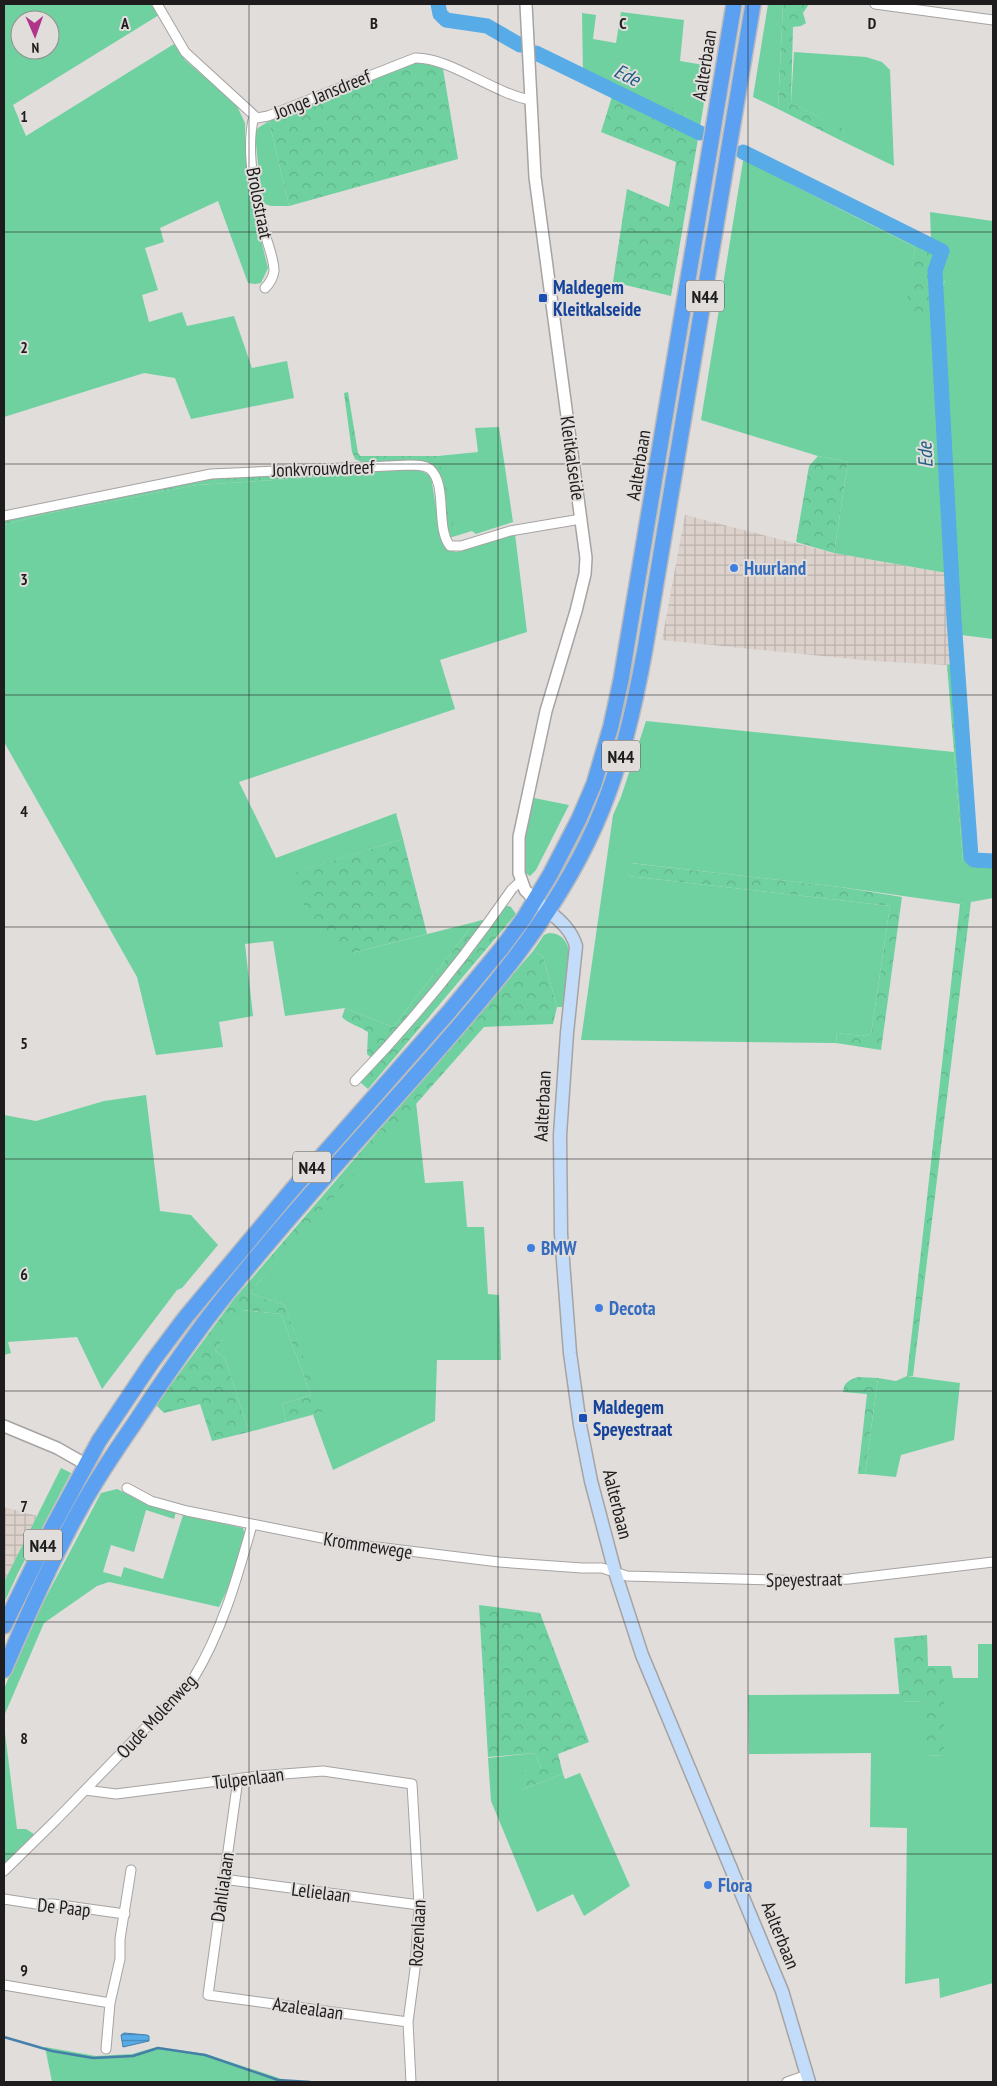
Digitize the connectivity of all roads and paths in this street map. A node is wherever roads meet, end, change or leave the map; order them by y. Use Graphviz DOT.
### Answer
graph roads {
  1 [pos="157,4"];
  2 [pos="526,4"];
  3 [pos="734,4"];
  4 [pos="753,4"];
  5 [pos="876,4"];
  6 [pos="993,20"];
  7 [pos="530,100"];
  8 [pos="254,116"];
  9 [pos="265,288"];
  10 [pos="4,516"];
  11 [pos="581,519"];
  12 [pos="521,881"];
  13 [pos="535,900"];
  14 [pos="549,911"];
  15 [pos="355,1081"];
  16 [pos="4,1426"];
  17 [pos="87,1465"];
  18 [pos="101,1473"];
  19 [pos="127,1488"];
  20 [pos="252,1525"];
  21 [pos="993,1562"];
  22 [pos="614,1572"];
  23 [pos="4,1626"];
  24 [pos="4,1670"];
  25 [pos="238,1779"];
  26 [pos="412,1784"];
  27 [pos="85,1790"];
  28 [pos="131,1870"];
  29 [pos="4,1871"];
  30 [pos="223,1879"];
  31 [pos="4,1899"];
  32 [pos="419,1905"];
  33 [pos="125,1914"];
  34 [pos="4,1985"];
  35 [pos="208,1995"];
  36 [pos="110,2003"];
  37 [pos="408,2022"];
  38 [pos="106,2050"];
  39 [pos="808,2079"];
  40 [pos="410,2082"];
  41 [pos="787,2082"];
  1 -- 8 [label="street, Jonge Jansdreef"];
  2 -- 7 [label="street, Kleitkalseide"];
  3 -- 13 [label="highway, Aalterbaan / N44"];
  4 -- 14 [label="highway, Aalterbaan / N44"];
  5 -- 6 [label="street"];
  7 -- 8 [label="street, Jonge Jansdreef"];
  7 -- 11 [label="street, Kleitkalseide"];
  8 -- 9 [label="street, Brolostraat"];
  10 -- 11 [label="street, Jonkvrouwdreef"];
  11 -- 12 [label="street, Kleitkalseide"];
  12 -- 13 [label="street, Kleitkalseide"];
  12 -- 15 [label="street"];
  13 -- 14 [label="main road, Aalterbaan"];
  13 -- 17 [label="highway, N44"];
  14 -- 18 [label="highway, N44"];
  14 -- 22 [label="main road, Aalterbaan"];
  16 -- 17 [label="street"];
  17 -- 18 [label="street"];
  17 -- 23 [label="highway, N44"];
  18 -- 24 [label="highway, N44"];
  19 -- 20 [label="street, Krommewege"];
  20 -- 22 [label="street, Krommewege"];
  20 -- 27 [label="street, Oude Molenweg"];
  21 -- 22 [label="street, Speyestraat"];
  22 -- 39 [label="main road, Aalterbaan"];
  25 -- 26 [label="street, Tulpenlaan"];
  25 -- 27 [label="street, Tulpenlaan"];
  25 -- 30 [label="street, Dahlialaan"];
  26 -- 32 [label="street, Rozenlaan"];
  27 -- 29 [label="street, Oude Molenweg"];
  28 -- 33 [label="street"];
  30 -- 32 [label="street, Lelielaan"];
  30 -- 35 [label="street, Dahlialaan"];
  31 -- 33 [label="street, De Paap"];
  32 -- 37 [label="street, Rozenlaan"];
  33 -- 36 [label="street"];
  34 -- 36 [label="street"];
  35 -- 37 [label="street, Azalealaan"];
  36 -- 38 [label="street"];
  37 -- 40 [label="street, Rozenlaan"];
  39 -- 41 [label="street"];
}
